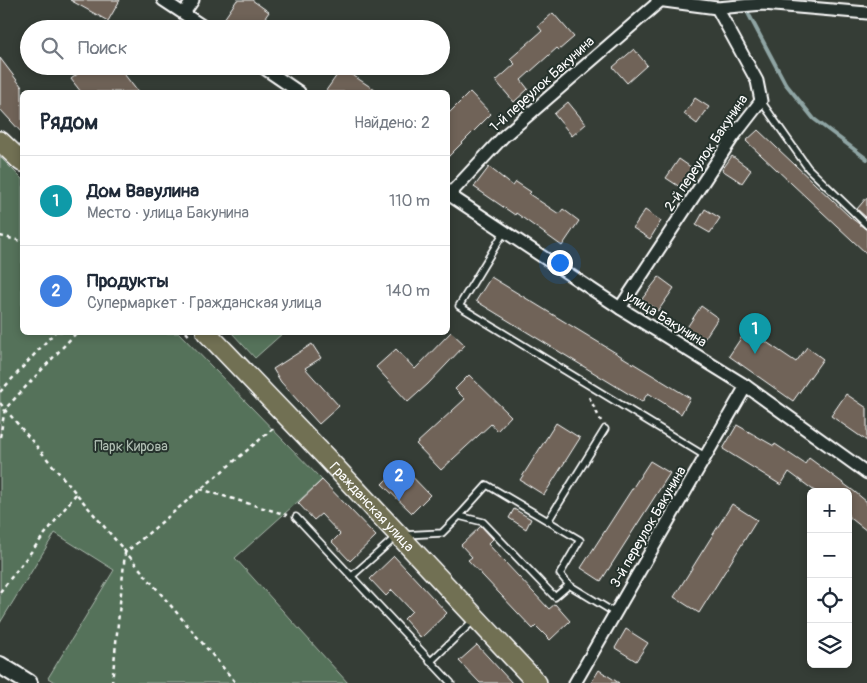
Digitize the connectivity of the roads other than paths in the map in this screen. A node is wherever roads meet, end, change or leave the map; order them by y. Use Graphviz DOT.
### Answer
graph roads {
  1 [pos="164,0"];
  2 [pos="193,0"];
  3 [pos="659,0"];
  4 [pos="717,8"];
  5 [pos="867,12"];
  6 [pos="184,13"];
  7 [pos="194,20"];
  8 [pos="274,75"];
  9 [pos="296,90"];
  10 [pos="761,101"];
  11 [pos="0,141"];
  12 [pos="20,160"];
  13 [pos="450,193"];
  14 [pos="450,196"];
  15 [pos="867,225"];
  16 [pos="504,232"];
  17 [pos="620,308"];
  18 [pos="209,335"];
  19 [pos="746,386"];
  20 [pos="605,429"];
  21 [pos="706,456"];
  22 [pos="867,473"];
  23 [pos="459,516"];
  24 [pos="296,517"];
  25 [pos="548,521"];
  26 [pos="399,535"];
  27 [pos="352,576"];
  28 [pos="569,585"];
  29 [pos="616,613"];
  30 [pos="477,618"];
  31 [pos="430,662"];
  32 [pos="0,665"];
  33 [pos="29,683"];
  34 [pos="451,683"];
  35 [pos="537,683"];
  36 [pos="575,683"];
  1 -- 6 [label="street"];
  2 -- 6 [label="street"];
  3 -- 4 [label="street"];
  3 -- 13 [label="street, 1-й переулок Бакунина"];
  4 -- 5 [label="street"];
  4 -- 10 [label="street, 2-й переулок Бакунина"];
  6 -- 7 [label="street"];
  8 -- 9 [label="street"];
  10 -- 15 [label="lane"];
  10 -- 17 [label="street, 2-й переулок Бакунина"];
  11 -- 12 [label="main road"];
  14 -- 16 [label="street, улица Бакунина"];
  16 -- 17 [label="street, улица Бакунина"];
  16 -- 21 [label="lane"];
  17 -- 19 [label="street, улица Бакунина"];
  18 -- 26 [label="main road, Гражданская улица"];
  19 -- 21 [label="street, 3-й переулок Бакунина"];
  19 -- 22 [label="street, улица Бакунина"];
  20 -- 25 [label="lane"];
  21 -- 29 [label="street, 3-й переулок Бакунина"];
  23 -- 25 [label="lane"];
  23 -- 26 [label="lane"];
  23 -- 28 [label="lane"];
  24 -- 27 [label="lane"];
  25 -- 28 [label="lane"];
  26 -- 27 [label="lane"];
  26 -- 30 [label="main road, Гражданская улица"];
  27 -- 31 [label="lane"];
  28 -- 29 [label="lane"];
  29 -- 36 [label="street, 3-й переулок Бакунина"];
  30 -- 31 [label="lane"];
  30 -- 35 [label="main road, Гражданская улица"];
  31 -- 34 [label="lane"];
  32 -- 33 [label="street"];
}
